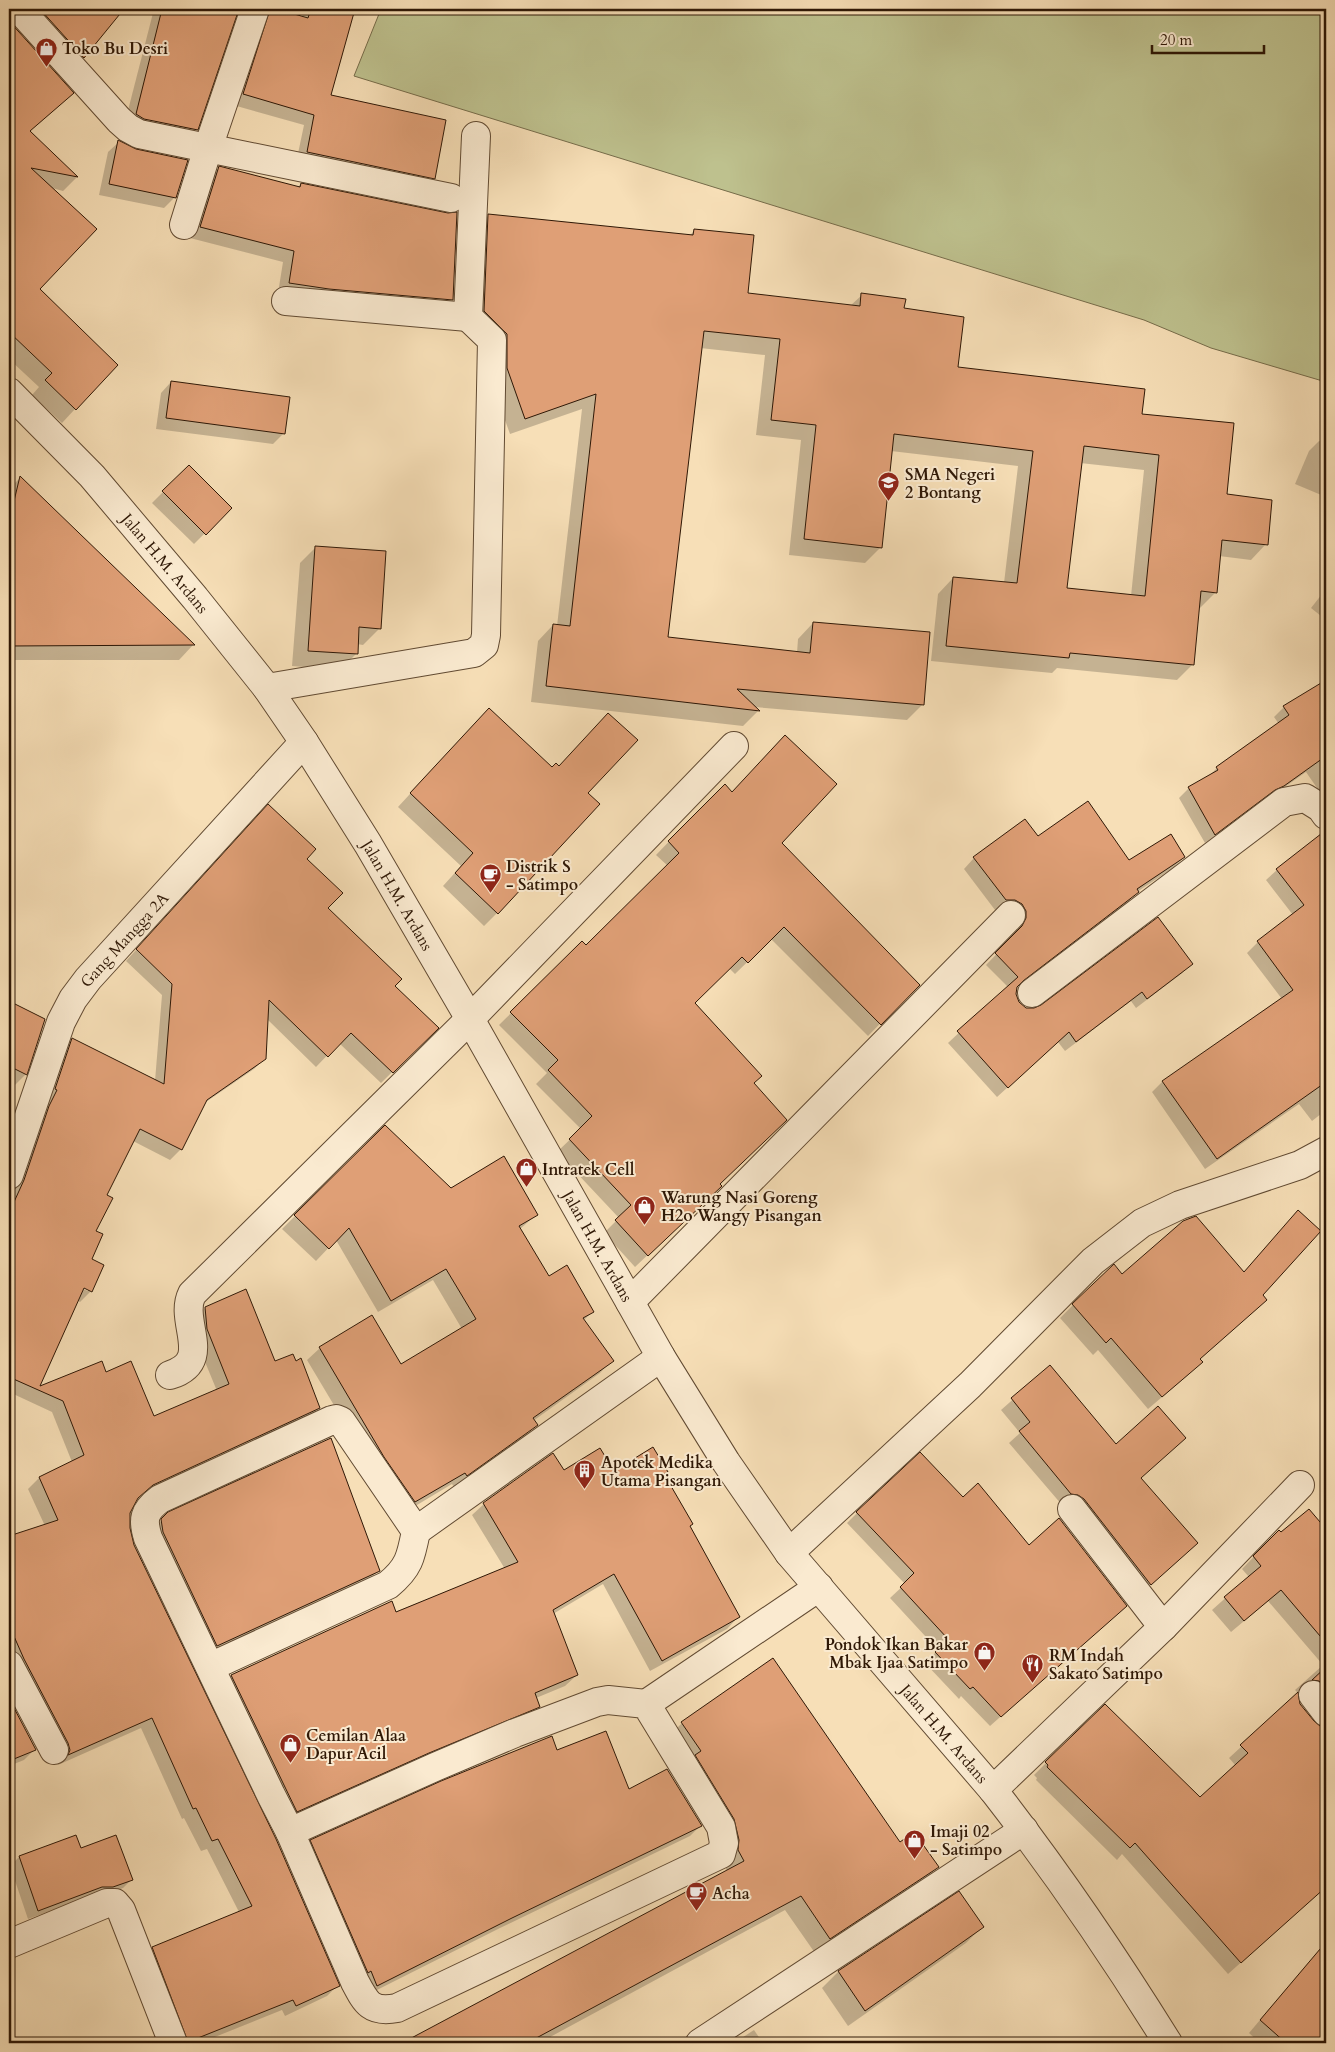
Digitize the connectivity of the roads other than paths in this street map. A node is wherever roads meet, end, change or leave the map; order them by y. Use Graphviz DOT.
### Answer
graph roads {
  1 [pos="18,9"];
  2 [pos="255,9"];
  3 [pos="476,136"];
  4 [pos="208,148"];
  5 [pos="451,198"];
  6 [pos="184,226"];
  7 [pos="286,301"];
  8 [pos="468,317"];
  9 [pos="9,392"];
  10 [pos="267,688"];
  11 [pos="304,742"];
  12 [pos="734,746"];
  13 [pos="1326,815"];
  14 [pos="1011,915"];
  15 [pos="1032,992"];
  16 [pos="470,1019"];
  17 [pos="1326,1151"];
  18 [pos="9,1175"];
  19 [pos="630,1302"];
  20 [pos="661,1357"];
  21 [pos="170,1375"];
  22 [pos="1300,1485"];
  23 [pos="1072,1509"];
  24 [pos="416,1531"];
  25 [pos="789,1553"];
  26 [pos="819,1587"];
  27 [pos="1163,1627"];
  28 [pos="9,1665"];
  29 [pos="210,1667"];
  30 [pos="646,1704"];
  31 [pos="54,1750"];
  32 [pos="993,1790"];
  33 [pos="1024,1830"];
  34 [pos="290,1832"];
  35 [pos="9,1944"];
  36 [pos="173,2043"];
  37 [pos="700,2043"];
  38 [pos="1168,2043"];
  1 -- 4 [label="street"];
  2 -- 4 [label="street"];
  3 -- 8 [label="street"];
  4 -- 5 [label="street"];
  4 -- 6 [label="street"];
  7 -- 8 [label="street"];
  8 -- 10 [label="street"];
  9 -- 10 [label="street, Jalan H.M. Ardans"];
  10 -- 11 [label="street, Jalan H.M. Ardans"];
  11 -- 16 [label="street, Jalan H.M. Ardans"];
  11 -- 18 [label="street, Gang Mangga 2A"];
  12 -- 16 [label="street"];
  13 -- 15 [label="street"];
  14 -- 19 [label="street"];
  16 -- 19 [label="street, Jalan H.M. Ardans"];
  16 -- 21 [label="street"];
  17 -- 25 [label="street"];
  19 -- 20 [label="street, Jalan H.M. Ardans"];
  20 -- 24 [label="street"];
  20 -- 25 [label="street, Jalan H.M. Ardans"];
  22 -- 27 [label="street"];
  23 -- 27 [label="street"];
  24 -- 29 [label="street"];
  24 -- 29 [label="street"];
  25 -- 26 [label="street, Jalan H.M. Ardans"];
  26 -- 30 [label="street"];
  26 -- 32 [label="street, Jalan H.M. Ardans"];
  27 -- 32 [label="street"];
  28 -- 31 [label="street"];
  29 -- 34 [label="street"];
  30 -- 34 [label="street"];
  30 -- 34 [label="street"];
  32 -- 33 [label="street, Jalan H.M. Ardans"];
  33 -- 37 [label="street"];
  33 -- 38 [label="street, Jalan H.M. Ardans"];
  35 -- 36 [label="street"];
}
